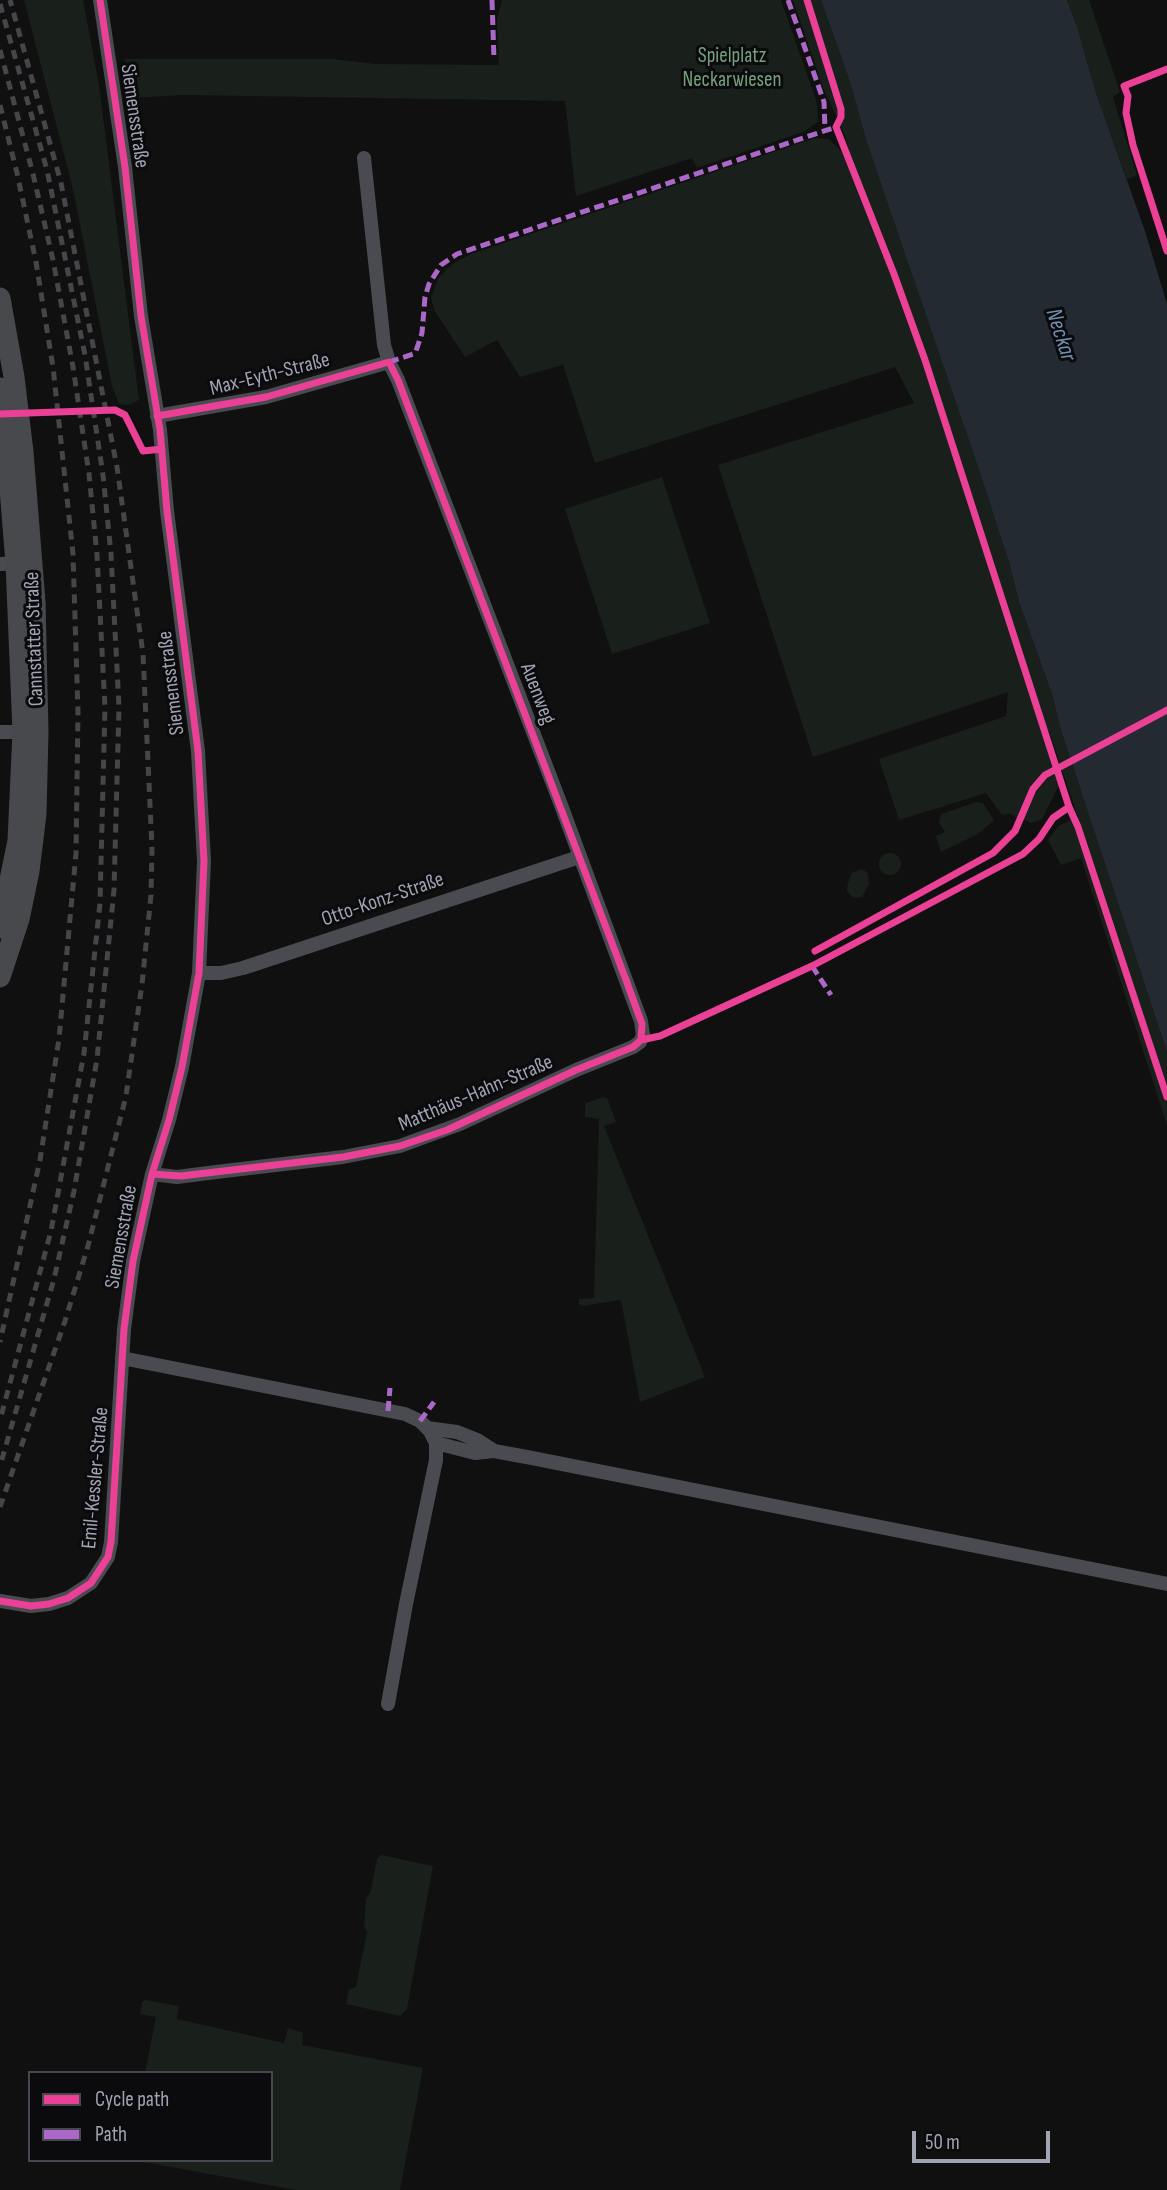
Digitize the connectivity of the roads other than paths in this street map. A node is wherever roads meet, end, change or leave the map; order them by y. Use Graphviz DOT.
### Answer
graph roads {
  1 [pos="100,0"];
  2 [pos="364,158"];
  3 [pos="0,298"];
  4 [pos="389,362"];
  5 [pos="1,396"];
  6 [pos="157,416"];
  7 [pos="16,563"];
  8 [pos="0,732"];
  9 [pos="31,732"];
  10 [pos="579,857"];
  11 [pos="0,928"];
  12 [pos="198,973"];
  13 [pos="0,977"];
  14 [pos="641,1040"];
  15 [pos="152,1174"];
  16 [pos="122,1359"];
  17 [pos="426,1428"];
  18 [pos="436,1443"];
  19 [pos="494,1451"];
  20 [pos="1167,1584"];
  21 [pos="0,1601"];
  22 [pos="388,1704"];
  1 -- 6 [label="street, Siemensstraße"];
  2 -- 4 [label="street"];
  3 -- 7 [label="main road, Cannstatter Straße"];
  4 -- 6 [label="street, Max-Eyth-Straße"];
  4 -- 10 [label="street, Auenweg"];
  5 -- 7 [label="main road, Cannstatter Straße"];
  6 -- 12 [label="street, Siemensstraße"];
  7 -- 9 [label="main road, Cannstatter Straße"];
  8 -- 9 [label="street"];
  9 -- 11 [label="main road, Cannstatter Straße"];
  9 -- 13 [label="main road, Cannstatter Straße"];
  10 -- 12 [label="street, Otto-Konz-Straße"];
  10 -- 14 [label="street, Auenweg"];
  12 -- 15 [label="street, Siemensstraße"];
  14 -- 15 [label="street, Matthäus-Hahn-Straße"];
  15 -- 16 [label="street, Siemensstraße"];
  16 -- 17 [label="street"];
  16 -- 21 [label="street, Emil-Kessler-Straße"];
  17 -- 18 [label="street"];
  17 -- 19 [label="street"];
  18 -- 19 [label="street"];
  18 -- 22 [label="street"];
  19 -- 20 [label="street"];
}
